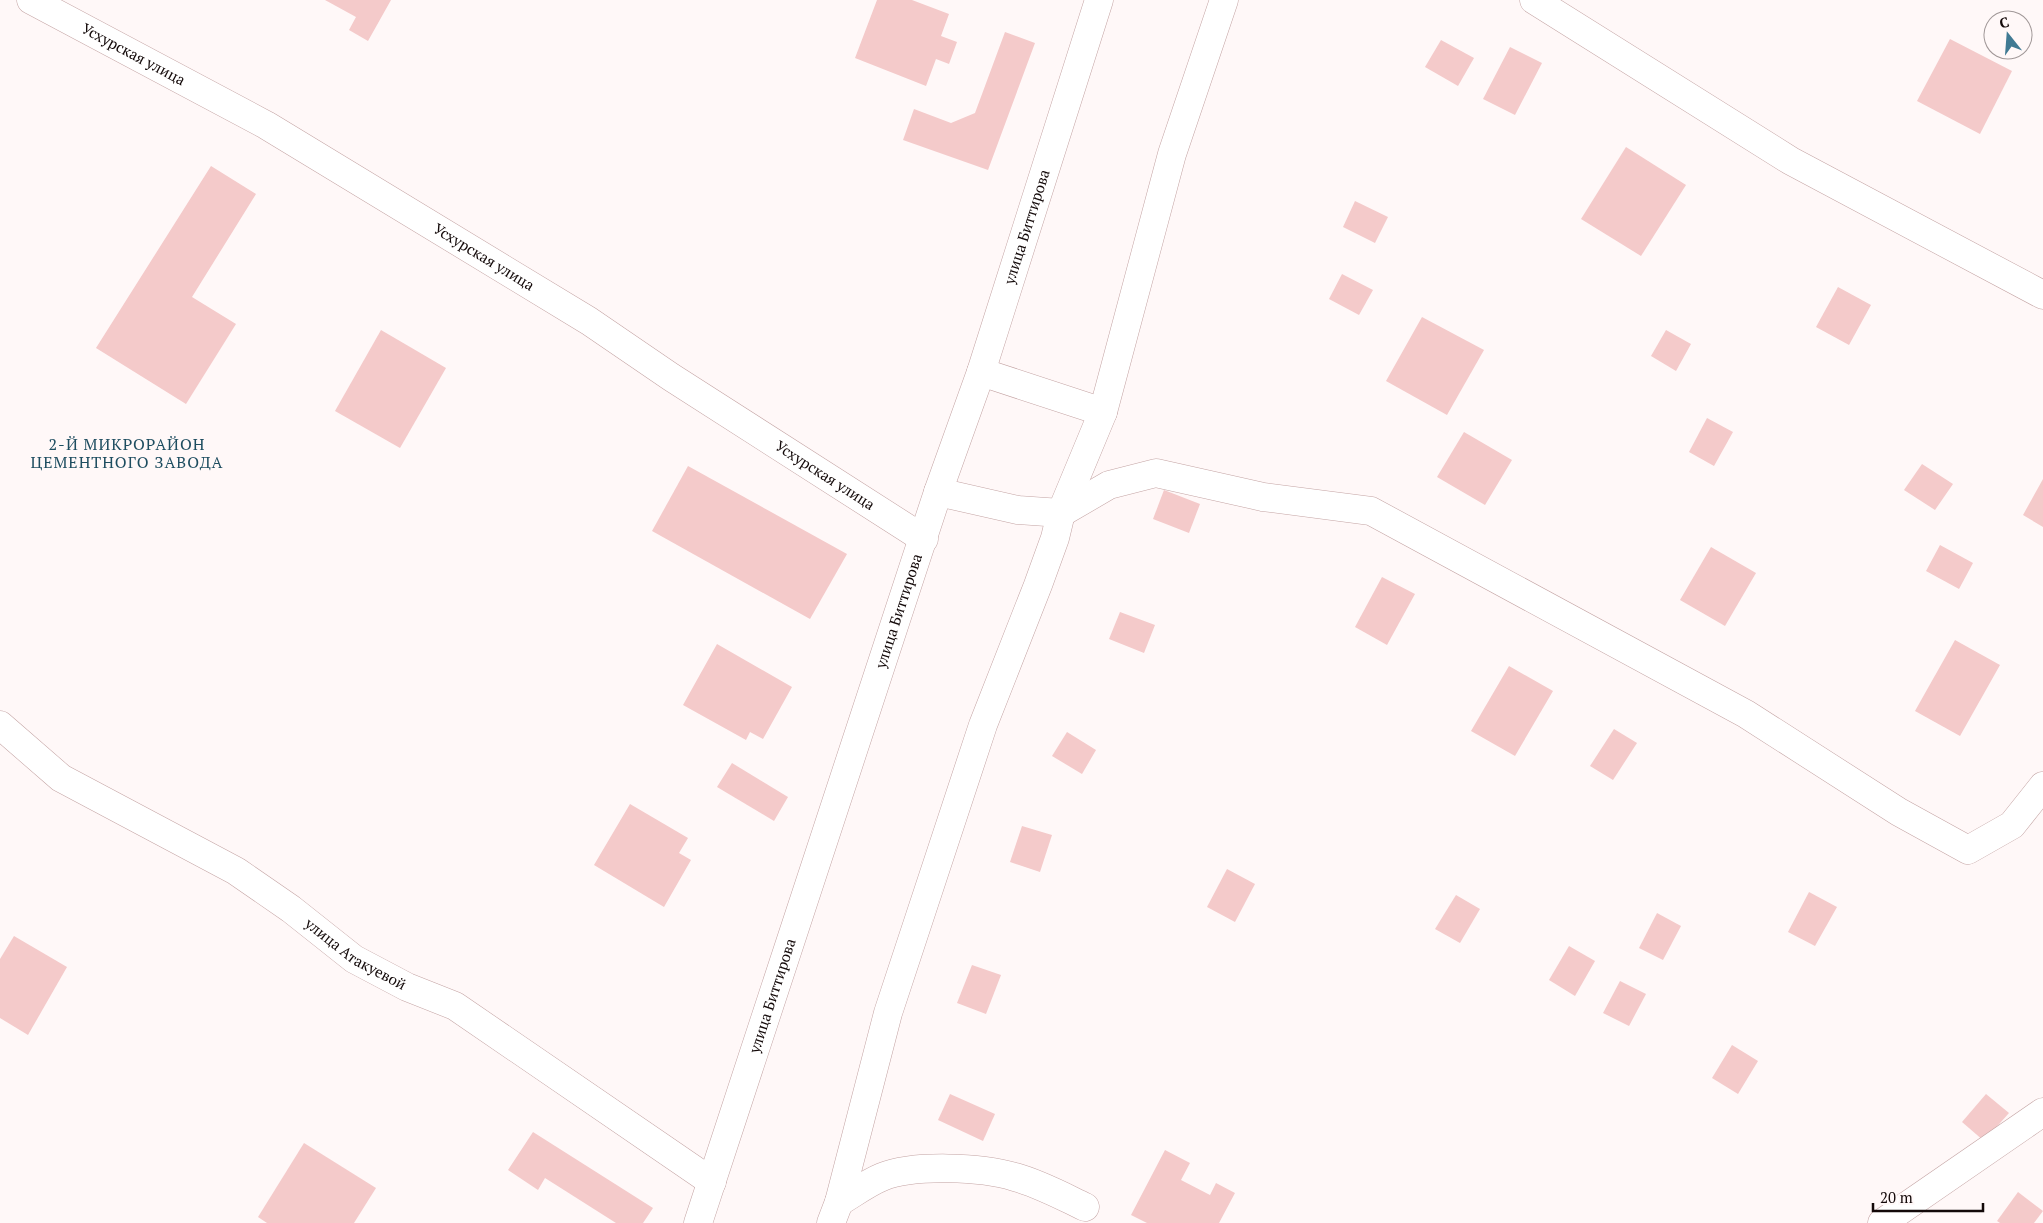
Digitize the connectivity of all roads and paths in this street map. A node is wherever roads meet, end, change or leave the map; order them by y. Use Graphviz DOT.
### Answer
graph roads {
  1 [pos="31,0"];
  2 [pos="1099,0"];
  3 [pos="1224,0"];
  4 [pos="1534,0"];
  5 [pos="2043,295"];
  6 [pos="981,372"];
  7 [pos="1103,412"];
  8 [pos="938,492"];
  9 [pos="1061,513"];
  10 [pos="924,539"];
  11 [pos="0,726"];
  12 [pos="2043,786"];
  13 [pos="2043,1112"];
  14 [pos="712,1182"];
  15 [pos="1085,1207"];
  16 [pos="835,1213"];
  17 [pos="698,1223"];
  18 [pos="1882,1223"];
  1 -- 10 [label="street, Усхурская улица"];
  2 -- 6 [label="street, улица Биттирова"];
  3 -- 7 [label="street"];
  4 -- 5 [label="street"];
  6 -- 7 [label="street"];
  6 -- 8 [label="street, улица Биттирова"];
  7 -- 9 [label="street"];
  8 -- 9 [label="street"];
  8 -- 10 [label="street, улица Биттирова"];
  9 -- 12 [label="street"];
  9 -- 16 [label="street"];
  10 -- 14 [label="street, улица Биттирова"];
  11 -- 14 [label="street, улица Атакуевой"];
  13 -- 18 [label="street"];
  14 -- 17 [label="street, улица Биттирова"];
  15 -- 16 [label="street"];
}
